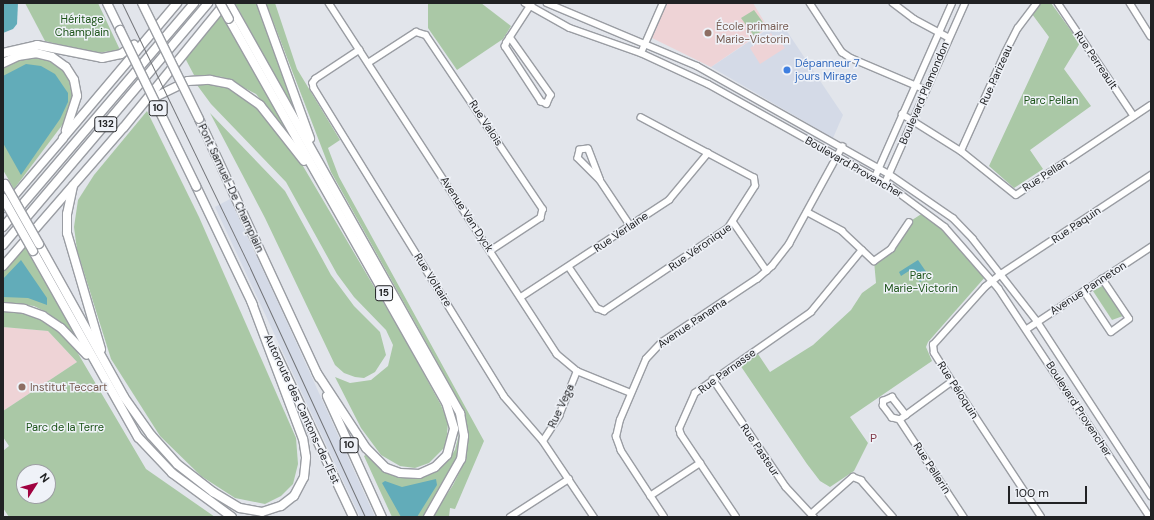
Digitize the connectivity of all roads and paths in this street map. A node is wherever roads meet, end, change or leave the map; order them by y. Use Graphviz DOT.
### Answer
graph roads {
  1 [pos="107,3"];
  2 [pos="142,3"];
  3 [pos="177,3"];
  4 [pos="194,3"];
  5 [pos="208,3"];
  6 [pos="220,3"];
  7 [pos="225,3"];
  8 [pos="229,3"];
  9 [pos="261,3"];
  10 [pos="329,3"];
  11 [pos="525,3"];
  12 [pos="547,3"];
  13 [pos="663,3"];
  14 [pos="810,3"];
  15 [pos="893,3"];
  16 [pos="952,3"];
  17 [pos="965,3"];
  18 [pos="1037,3"];
  19 [pos="1058,3"];
  20 [pos="1130,3"];
  21 [pos="531,5"];
  22 [pos="232,16"];
  23 [pos="158,25"];
  24 [pos="937,32"];
  25 [pos="1151,36"];
  26 [pos="510,37"];
  27 [pos="948,37"];
  28 [pos="645,43"];
  29 [pos="360,50"];
  30 [pos="3,53"];
  31 [pos="641,53"];
  32 [pos="3,63"];
  33 [pos="368,63"];
  34 [pos="712,74"];
  35 [pos="707,83"];
  36 [pos="914,85"];
  37 [pos="926,90"];
  38 [pos="145,103"];
  39 [pos="1151,105"];
  40 [pos="902,114"];
  41 [pos="1134,116"];
  42 [pos="641,118"];
  43 [pos="913,120"];
  44 [pos="62,138"];
  45 [pos="842,147"];
  46 [pos="962,151"];
  47 [pos="708,153"];
  48 [pos="837,156"];
  49 [pos="317,158"];
  50 [pos="879,168"];
  51 [pos="889,174"];
  52 [pos="1151,175"];
  53 [pos="875,177"];
  54 [pos="600,180"];
  55 [pos="4,183"];
  56 [pos="885,183"];
  57 [pos="73,186"];
  58 [pos="327,194"];
  59 [pos="3,198"];
  60 [pos="3,208"];
  61 [pos="807,212"];
  62 [pos="909,222"];
  63 [pos="734,223"];
  64 [pos="630,225"];
  65 [pos="3,227"];
  66 [pos="3,245"];
  67 [pos="1151,247"];
  68 [pos="862,250"];
  69 [pos="491,251"];
  70 [pos="3,266"];
  71 [pos="569,267"];
  72 [pos="767,271"];
  73 [pos="1001,274"];
  74 [pos="1102,279"];
  75 [pos="993,281"];
  76 [pos="1084,291"];
  77 [pos="521,297"];
  78 [pos="251,301"];
  79 [pos="3,307"];
  80 [pos="1037,321"];
  81 [pos="1027,329"];
  82 [pos="105,361"];
  83 [pos="93,362"];
  84 [pos="577,371"];
  85 [pos="317,373"];
  86 [pos="713,379"];
  87 [pos="952,382"];
  88 [pos="631,393"];
  89 [pos="906,415"];
  90 [pos="900,420"];
  91 [pos="543,441"];
  92 [pos="700,463"];
  93 [pos="569,479"];
  94 [pos="650,496"];
  95 [pos="1151,496"];
  96 [pos="813,515"];
  97 [pos="232,517"];
  98 [pos="353,517"];
  99 [pos="382,517"];
  100 [pos="428,517"];
  101 [pos="510,517"];
  102 [pos="594,517"];
  103 [pos="664,517"];
  104 [pos="736,517"];
  105 [pos="893,517"];
  106 [pos="964,517"];
  107 [pos="1041,517"];
  108 [pos="1150,517"];
  1 -- 78 [label="highway, 10, bridge"];
  2 -- 85 [label="highway, Pont Samuel-De Champlain / 10, bridge"];
  3 -- 23 [label="highway"];
  4 -- 65 [label="highway, 132"];
  5 -- 66 [label="highway, 132"];
  6 -- 22 [label="highway, bridge"];
  7 -- 38 [label="highway"];
  8 -- 22 [label="highway"];
  9 -- 49 [label="highway"];
  10 -- 29 [label="street, Avenue Van Dyck"];
  11 -- 21 [label="street, Boulevard Provencher"];
  12 -- 28 [label="street, Boulevard Provencher"];
  13 -- 28 [label="street"];
  14 -- 36 [label="street"];
  15 -- 24 [label="street"];
  16 -- 24 [label="street, Boulevard Plamondon"];
  17 -- 27 [label="street, Boulevard Plamondon"];
  18 -- 46 [label="street, Rue Parizeau"];
  19 -- 41 [label="street, Rue Perreault"];
  20 -- 25 [label="street"];
  21 -- 26 [label="street"];
  21 -- 31 [label="street, Boulevard Provencher"];
  22 -- 49 [label="highway"];
  22 -- 58 [label="highway"];
  23 -- 30 [label="highway"];
  23 -- 44 [label="highway"];
  24 -- 27 [label="street"];
  24 -- 36 [label="street, Boulevard Plamondon"];
  26 -- 26 [label="street"];
  27 -- 37 [label="street, Boulevard Plamondon"];
  28 -- 31 [label="street"];
  28 -- 34 [label="street, Boulevard Provencher"];
  29 -- 33 [label="street, Avenue Van Dyck"];
  29 -- 91 [label="street, Rue Voltaire"];
  31 -- 35 [label="street, Boulevard Provencher"];
  32 -- 44 [label="highway"];
  33 -- 69 [label="street, Avenue Van Dyck"];
  33 -- 69 [label="street, Rue Valois"];
  34 -- 35 [label="street"];
  34 -- 45 [label="street, Boulevard Provencher"];
  35 -- 48 [label="street, Boulevard Provencher"];
  36 -- 37 [label="street"];
  36 -- 40 [label="street, Boulevard Plamondon"];
  37 -- 43 [label="street, Boulevard Plamondon"];
  38 -- 57 [label="highway"];
  38 -- 58 [label="highway"];
  39 -- 41 [label="street, Rue Pellan"];
  40 -- 43 [label="street, Rue Pellan"];
  40 -- 50 [label="street, Boulevard Plamondon"];
  41 -- 46 [label="street, Rue Pellan"];
  42 -- 47 [label="street, Rue Véronique"];
  43 -- 46 [label="street, Rue Pellan"];
  43 -- 51 [label="street, Boulevard Plamondon"];
  44 -- 60 [label="main road"];
  45 -- 48 [label="street, Avenue Panama"];
  45 -- 50 [label="street, Boulevard Provencher"];
  47 -- 63 [label="street, Rue Véronique"];
  47 -- 64 [label="street, Rue Verlaine"];
  48 -- 53 [label="street, Boulevard Provencher"];
  48 -- 61 [label="street, Avenue Panama"];
  49 -- 100 [label="highway"];
  50 -- 51 [label="street, Boulevard Provencher"];
  50 -- 53 [label="street, Boulevard Plamondon"];
  51 -- 56 [label="street, Boulevard Plamondon"];
  51 -- 73 [label="street, Boulevard Provencher"];
  52 -- 73 [label="street, Rue Paquin"];
  53 -- 56 [label="street, Boulevard Provencher"];
  54 -- 54 [label="street"];
  54 -- 64 [label="street"];
  55 -- 82 [label="highway, bridge"];
  56 -- 75 [label="street, Boulevard Provencher"];
  57 -- 70 [label="highway"];
  57 -- 82 [label="highway"];
  58 -- 85 [label="highway, 15"];
  59 -- 83 [label="highway, bridge"];
  61 -- 68 [label="street"];
  61 -- 72 [label="street, Avenue Panama"];
  62 -- 68 [label="street"];
  63 -- 71 [label="street, Rue Véronique"];
  63 -- 72 [label="street"];
  64 -- 71 [label="street, Rue Verlaine"];
  67 -- 74 [label="street, Avenue Panneton"];
  68 -- 86 [label="street, Rue Parnasse"];
  69 -- 77 [label="street, Avenue Van Dyck"];
  71 -- 77 [label="street, Rue Verlaine"];
  72 -- 88 [label="street, Avenue Panama"];
  73 -- 75 [label="street, Rue Péloquin"];
  73 -- 80 [label="street, Boulevard Provencher"];
  74 -- 76 [label="street, Avenue Panneton"];
  74 -- 76 [label="street"];
  75 -- 81 [label="street, Boulevard Provencher"];
  75 -- 87 [label="street, Rue Péloquin"];
  76 -- 80 [label="street, Avenue Panneton"];
  77 -- 84 [label="street, Avenue Van Dyck"];
  78 -- 82 [label="highway"];
  78 -- 98 [label="highway, Autoroute des Cantons-de-l'Est / 10"];
  79 -- 83 [label="highway"];
  80 -- 81 [label="street, Avenue Panneton"];
  80 -- 95 [label="street, Boulevard Provencher"];
  81 -- 108 [label="street, Boulevard Provencher"];
  83 -- 97 [label="highway"];
  84 -- 88 [label="street, Avenue Van Dyck"];
  84 -- 91 [label="street, Rue Vega"];
  85 -- 99 [label="highway, 10"];
  86 -- 92 [label="street, Rue Parnasse"];
  86 -- 96 [label="street, Rue Pasteur"];
  87 -- 89 [label="street"];
  87 -- 107 [label="street, Rue Péloquin"];
  88 -- 94 [label="street, Avenue Panama"];
  89 -- 90 [label="street"];
  89 -- 90 [label="street, Rue Pellerin"];
  90 -- 106 [label="street, Rue Pellerin"];
  91 -- 93 [label="street, Rue Voltaire"];
  92 -- 94 [label="street"];
  92 -- 104 [label="street, Rue Parnasse"];
  93 -- 101 [label="street"];
  93 -- 102 [label="street, Rue Voltaire"];
  94 -- 103 [label="street, Avenue Panama"];
  96 -- 105 [label="street"];
}
